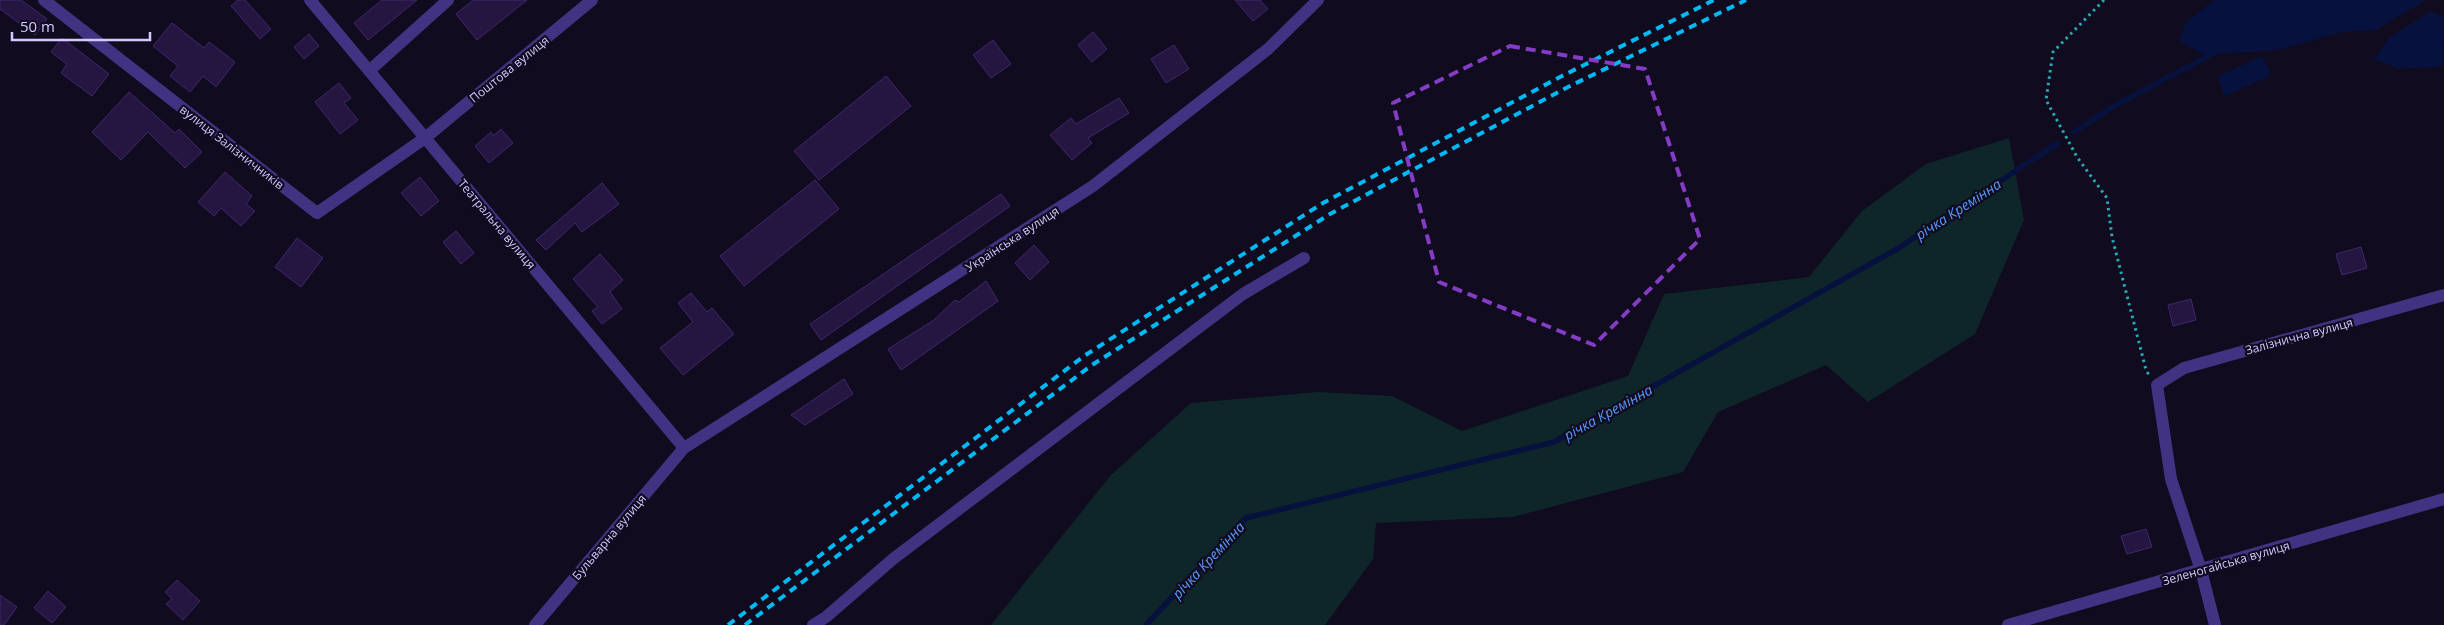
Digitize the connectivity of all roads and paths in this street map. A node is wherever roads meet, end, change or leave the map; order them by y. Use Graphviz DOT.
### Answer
graph roads {
  1 [pos="44,0"];
  2 [pos="310,0"];
  3 [pos="448,0"];
  4 [pos="592,0"];
  5 [pos="1318,0"];
  6 [pos="2104,0"];
  7 [pos="369,71"];
  8 [pos="425,138"];
  9 [pos="1304,258"];
  10 [pos="2444,295"];
  11 [pos="2157,385"];
  12 [pos="684,448"];
  13 [pos="2444,499"];
  14 [pos="2201,570"];
  15 [pos="535,625"];
  16 [pos="813,625"];
  17 [pos="2008,625"];
  18 [pos="2215,625"];
  1 -- 8 [label="street, вулиця Залізничників"];
  2 -- 7 [label="street, Театральна вулиця"];
  3 -- 7 [label="street"];
  4 -- 8 [label="street, Поштова вулиця"];
  5 -- 12 [label="street, Українська вулиця"];
  6 -- 11 [label="path"];
  7 -- 8 [label="street, Театральна вулиця"];
  8 -- 12 [label="street, Театральна вулиця"];
  9 -- 16 [label="street"];
  10 -- 11 [label="street, Залізнична вулиця"];
  11 -- 14 [label="street"];
  12 -- 15 [label="street, Бульварна вулиця"];
  13 -- 14 [label="street, Зеленогайська вулиця"];
  14 -- 17 [label="street, Зеленогайська вулиця"];
  14 -- 18 [label="street"];
}
